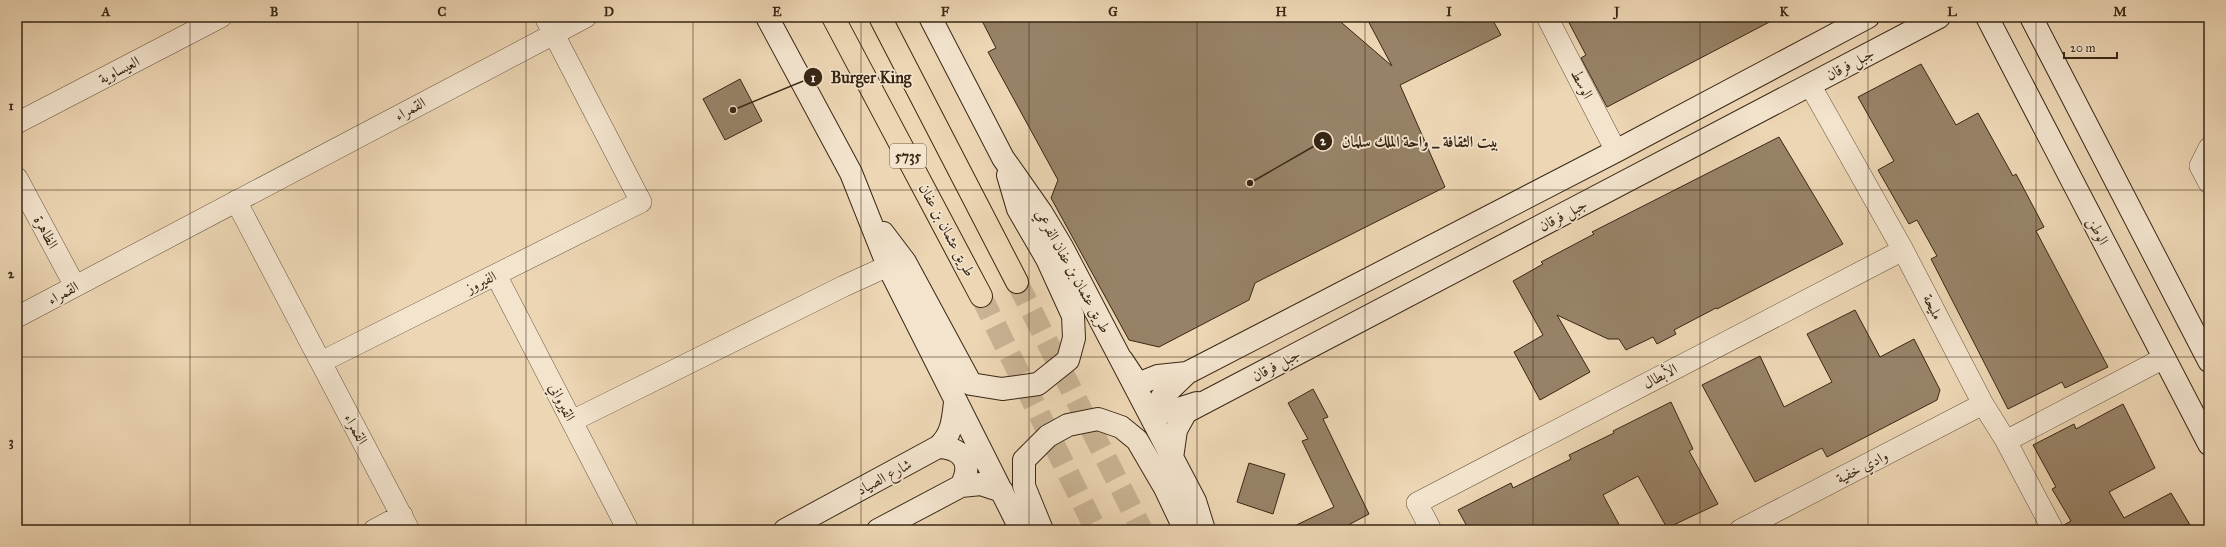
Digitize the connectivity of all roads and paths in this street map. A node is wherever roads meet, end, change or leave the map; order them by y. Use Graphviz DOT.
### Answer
graph roads {
  1 [pos="221,17"];
  2 [pos="586,17"];
  3 [pos="767,17"];
  4 [pos="834,17"];
  5 [pos="880,17"];
  6 [pos="930,17"];
  7 [pos="1547,17"];
  8 [pos="1868,17"];
  9 [pos="1939,17"];
  10 [pos="1987,17"];
  11 [pos="2031,17"];
  12 [pos="549,25"];
  13 [pos="1810,85"];
  14 [pos="17,123"];
  15 [pos="2209,148"];
  16 [pos="1616,151"];
  17 [pos="1003,158"];
  18 [pos="17,178"];
  19 [pos="2209,184"];
  20 [pos="236,201"];
  21 [pos="866,212"];
  22 [pos="1903,250"];
  23 [pos="888,266"];
  24 [pos="496,275"];
  25 [pos="1017,282"];
  26 [pos="75,286"];
  27 [pos="980,296"];
  28 [pos="17,317"];
  29 [pos="2207,352"];
  30 [pos="2164,358"];
  31 [pos="1122,360"];
  32 [pos="321,362"];
  33 [pos="1186,373"];
  34 [pos="1210,399"];
  35 [pos="955,402"];
  36 [pos="1983,404"];
  37 [pos="572,422"];
  38 [pos="2006,442"];
  39 [pos="2209,444"];
  40 [pos="938,447"];
  41 [pos="1172,458"];
  42 [pos="961,486"];
  43 [pos="1002,491"];
  44 [pos="405,523"];
  45 [pos="374,530"];
  46 [pos="628,530"];
  47 [pos="785,530"];
  48 [pos="878,530"];
  49 [pos="1021,530"];
  50 [pos="1042,530"];
  51 [pos="1185,530"];
  52 [pos="1204,530"];
  53 [pos="1431,530"];
  54 [pos="1740,530"];
  55 [pos="2053,530"];
  1 -- 14 [label="street, العيساوية"];
  2 -- 12 [label="street, القمراء"];
  3 -- 21 [label="street"];
  4 -- 27 [label="main road, طريق عثمان بن عفان / 5735"];
  5 -- 25 [label="main road, 5735"];
  6 -- 17 [label="street, طريق عثمان بن عفان الفرعي"];
  7 -- 16 [label="street, الوسط"];
  8 -- 16 [label="street"];
  9 -- 13 [label="street, جبل فرقان"];
  10 -- 30 [label="street, الوطن"];
  11 -- 29 [label="street"];
  12 -- 20 [label="street, القمراء"];
  12 -- 24 [label="street, الفيروز"];
  13 -- 22 [label="street, مليحة"];
  13 -- 34 [label="street, جبل فرقان"];
  15 -- 19 [label="street"];
  16 -- 33 [label="street"];
  17 -- 21 [label="street"];
  17 -- 31 [label="street, طريق عثمان بن عفان الفرعي"];
  18 -- 26 [label="street, الظاهرة"];
  20 -- 26 [label="street, القمراء"];
  20 -- 32 [label="street, القمراء"];
  21 -- 23 [label="street"];
  22 -- 36 [label="street, مليحة"];
  22 -- 53 [label="street, الأبطال"];
  23 -- 35 [label="street"];
  23 -- 37 [label="street"];
  24 -- 32 [label="street, الفيروز"];
  24 -- 37 [label="street, القيرواني"];
  26 -- 28 [label="street, القمراء"];
  30 -- 38 [label="street"];
  30 -- 39 [label="street, الوطن"];
  31 -- 33 [label="street"];
  31 -- 41 [label="street, طريق عثمان بن عفان الفرعي"];
  32 -- 44 [label="street, القمراء"];
  33 -- 34 [label="street"];
  34 -- 41 [label="street, جبل فرقان"];
  35 -- 40 [label="street, شارع الصياد"];
  35 -- 43 [label="street"];
  36 -- 38 [label="street, مليحة"];
  36 -- 54 [label="street, وادي خفية"];
  37 -- 46 [label="street, القيرواني"];
  38 -- 55 [label="street, مليحة"];
  40 -- 42 [label="street"];
  40 -- 47 [label="street, شارع الصياد"];
  41 -- 52 [label="street, طريق عثمان بن عفان الفرعي"];
  42 -- 43 [label="street"];
  42 -- 48 [label="street"];
  43 -- 49 [label="street"];
  44 -- 45 [label="street"];
  50 -- 51 [label="street"];
}
